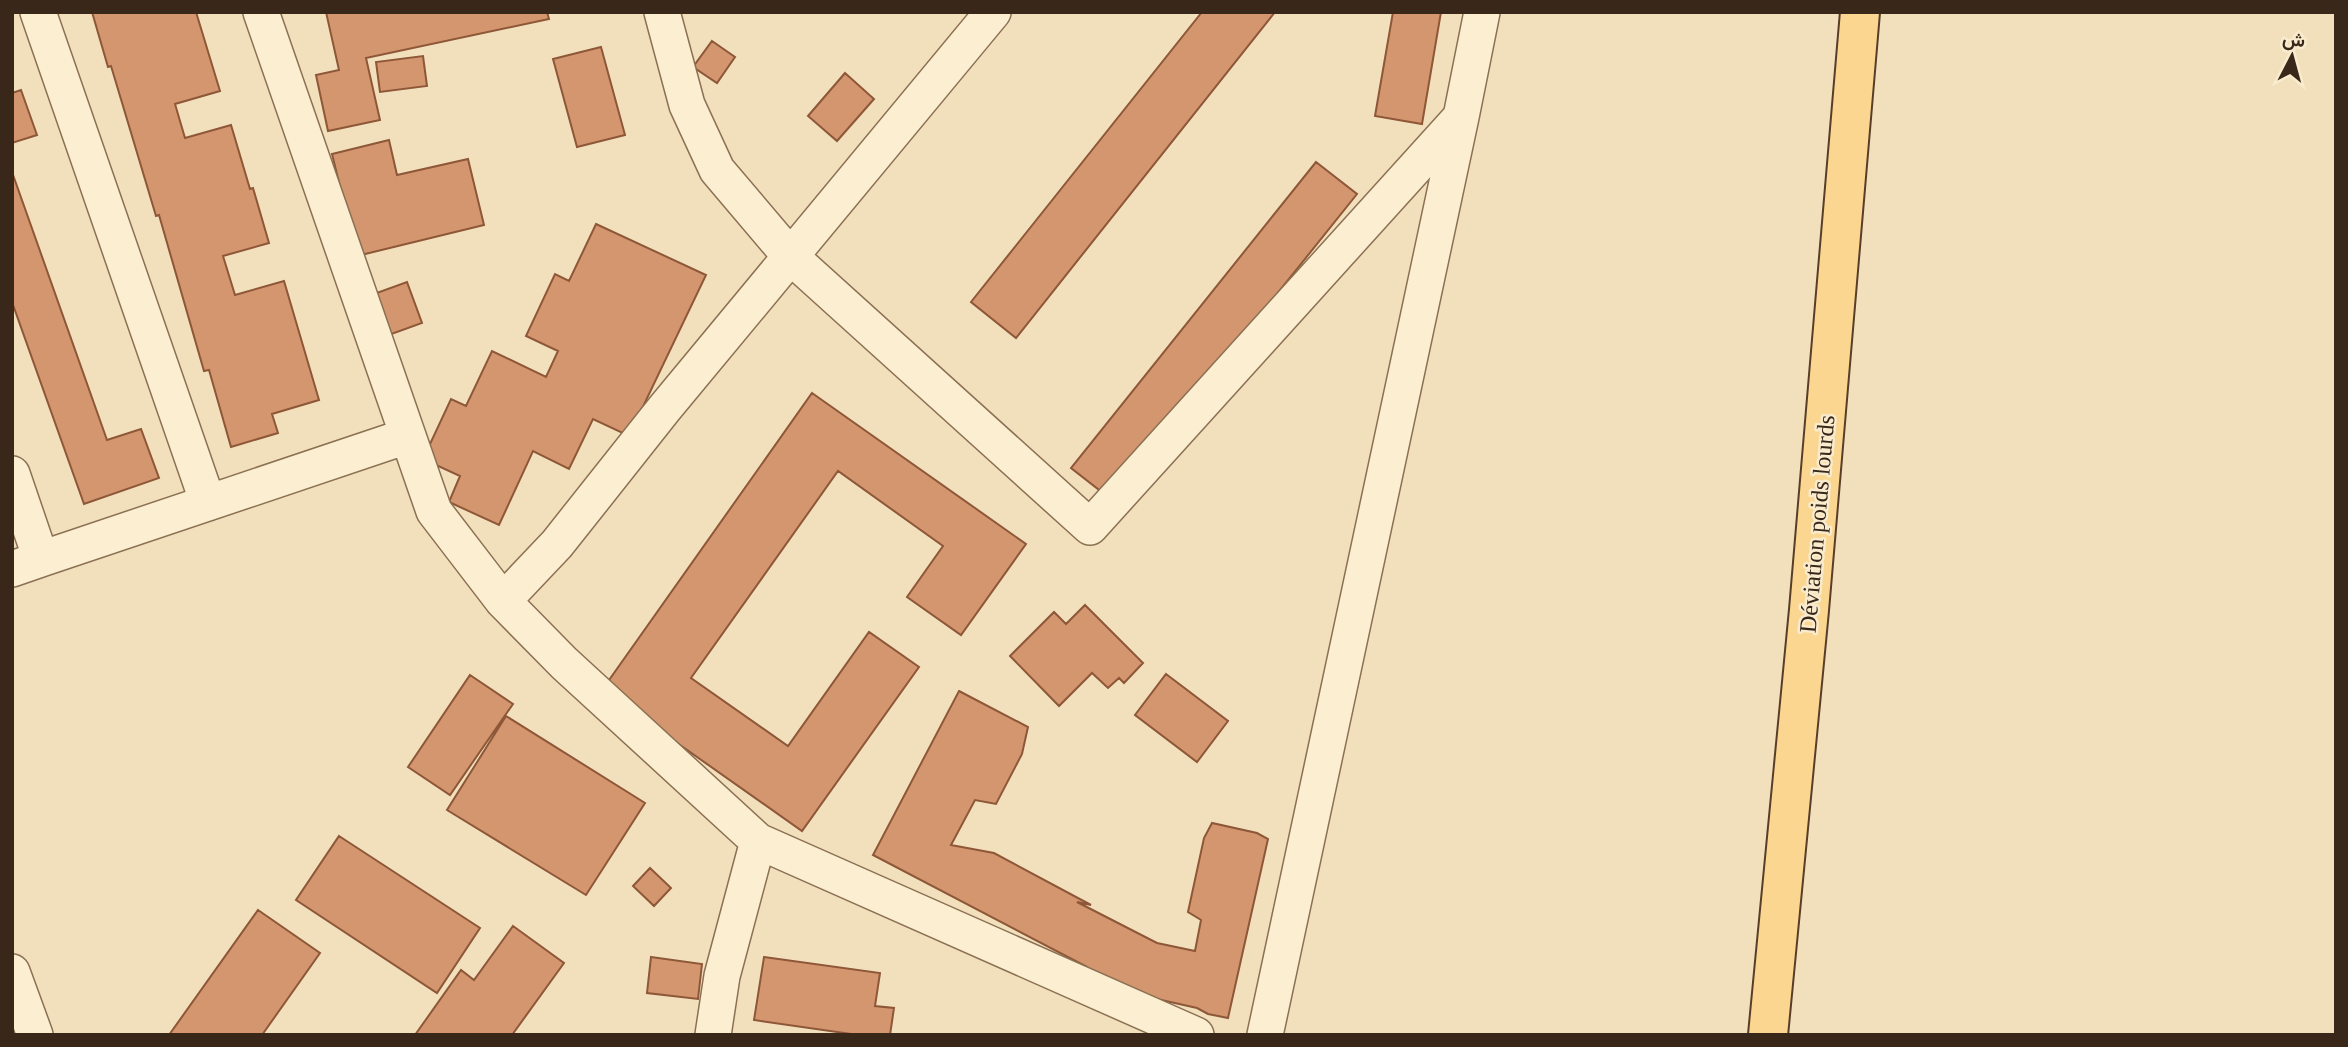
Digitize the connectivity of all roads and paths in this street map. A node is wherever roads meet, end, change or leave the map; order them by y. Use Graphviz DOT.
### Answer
graph roads {
  1 [pos="38,12"];
  2 [pos="261,12"];
  3 [pos="662,12"];
  4 [pos="993,12"];
  5 [pos="1482,12"];
  6 [pos="1860,12"];
  7 [pos="1461,117"];
  8 [pos="790,256"];
  9 [pos="407,436"];
  10 [pos="12,474"];
  11 [pos="208,503"];
  12 [pos="26,564"];
  13 [pos="503,601"];
  14 [pos="758,841"];
  15 [pos="12,972"];
  16 [pos="34,1035"];
  17 [pos="713,1035"];
  18 [pos="1196,1035"];
  19 [pos="1265,1035"];
  20 [pos="1768,1035"];
  1 -- 11 [label="street"];
  2 -- 9 [label="street"];
  3 -- 8 [label="street"];
  4 -- 8 [label="street"];
  5 -- 7 [label="street"];
  6 -- 20 [label="main road, Déviation poids lourds"];
  7 -- 8 [label="street"];
  7 -- 19 [label="street"];
  8 -- 13 [label="street"];
  9 -- 11 [label="street"];
  9 -- 13 [label="street"];
  10 -- 12 [label="street"];
  11 -- 12 [label="street"];
  13 -- 14 [label="street"];
  14 -- 17 [label="street"];
  14 -- 18 [label="street"];
  15 -- 16 [label="street"];
}
